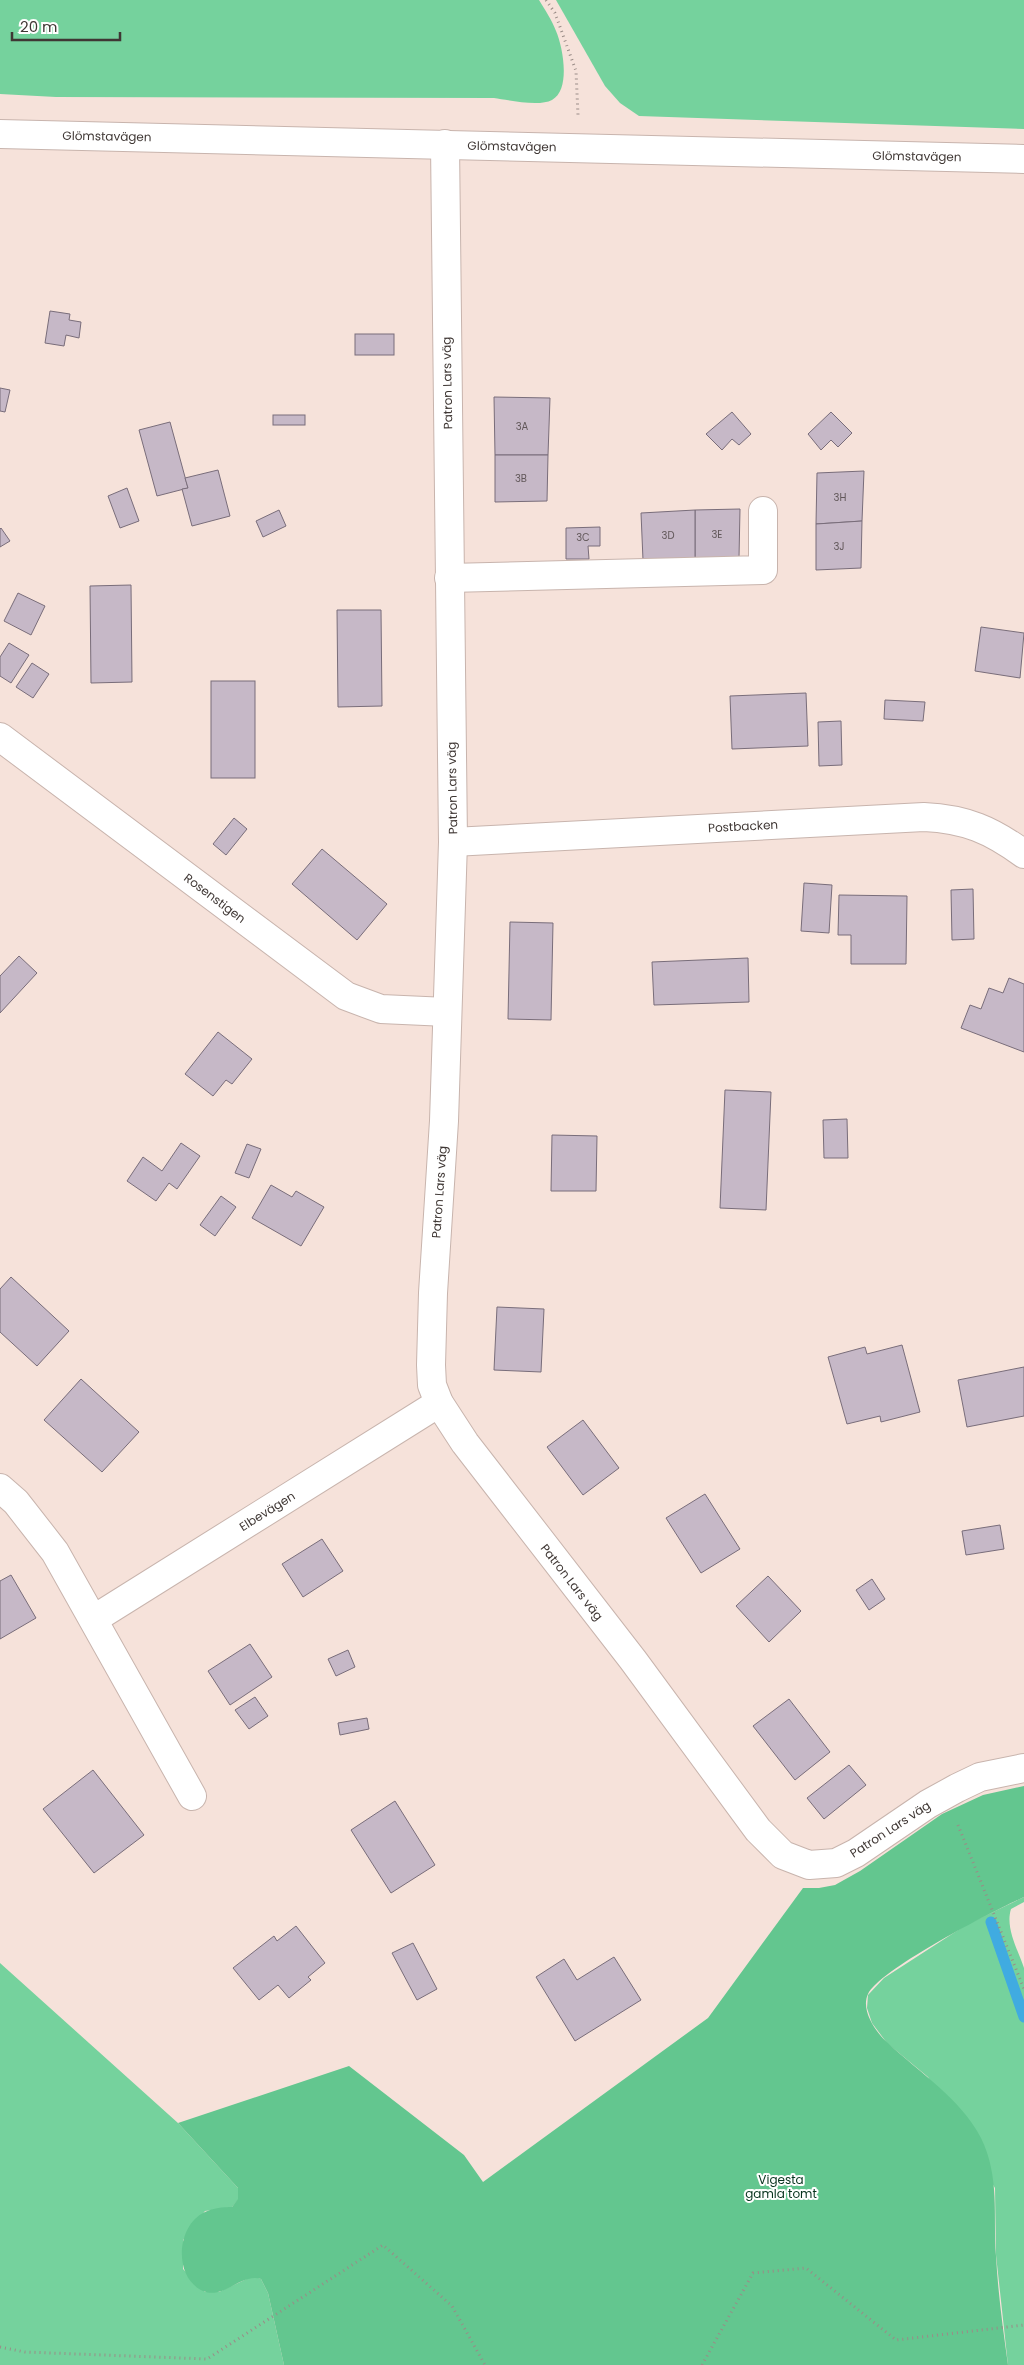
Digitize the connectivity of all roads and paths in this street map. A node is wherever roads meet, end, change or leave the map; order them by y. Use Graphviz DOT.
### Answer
graph roads {
  1 [pos="546,0"];
  2 [pos="0,134"];
  3 [pos="445,144"];
  4 [pos="578,147"];
  5 [pos="1024,158"];
  6 [pos="764,511"];
  7 [pos="449,578"];
  8 [pos="0,737"];
  9 [pos="452,842"];
  10 [pos="1024,854"];
  11 [pos="448,1012"];
  12 [pos="439,1403"];
  13 [pos="0,1488"];
  14 [pos="94,1619"];
  15 [pos="1024,1768"];
  16 [pos="945,1795"];
  17 [pos="192,1796"];
  18 [pos="1024,1989"];
  19 [pos="1024,2324"];
  20 [pos="0,2347"];
  21 [pos="485,2365"];
  22 [pos="702,2365"];
  1 -- 4 [label="path"];
  2 -- 3 [label="street, Glömstavägen"];
  3 -- 4 [label="street, Glömstavägen"];
  3 -- 7 [label="street, Patron Lars väg"];
  4 -- 5 [label="street, Glömstavägen"];
  6 -- 7 [label="street"];
  7 -- 9 [label="street, Patron Lars väg"];
  8 -- 11 [label="street, Rosenstigen"];
  9 -- 10 [label="street, Postbacken"];
  9 -- 11 [label="street, Patron Lars väg"];
  11 -- 12 [label="street, Patron Lars väg"];
  12 -- 14 [label="street, Elbevägen"];
  12 -- 16 [label="street, Patron Lars väg"];
  13 -- 14 [label="street"];
  14 -- 17 [label="street"];
  15 -- 16 [label="street, Patron Lars väg"];
  16 -- 18 [label="path"];
  19 -- 22 [label="path"];
  20 -- 21 [label="path"];
}
